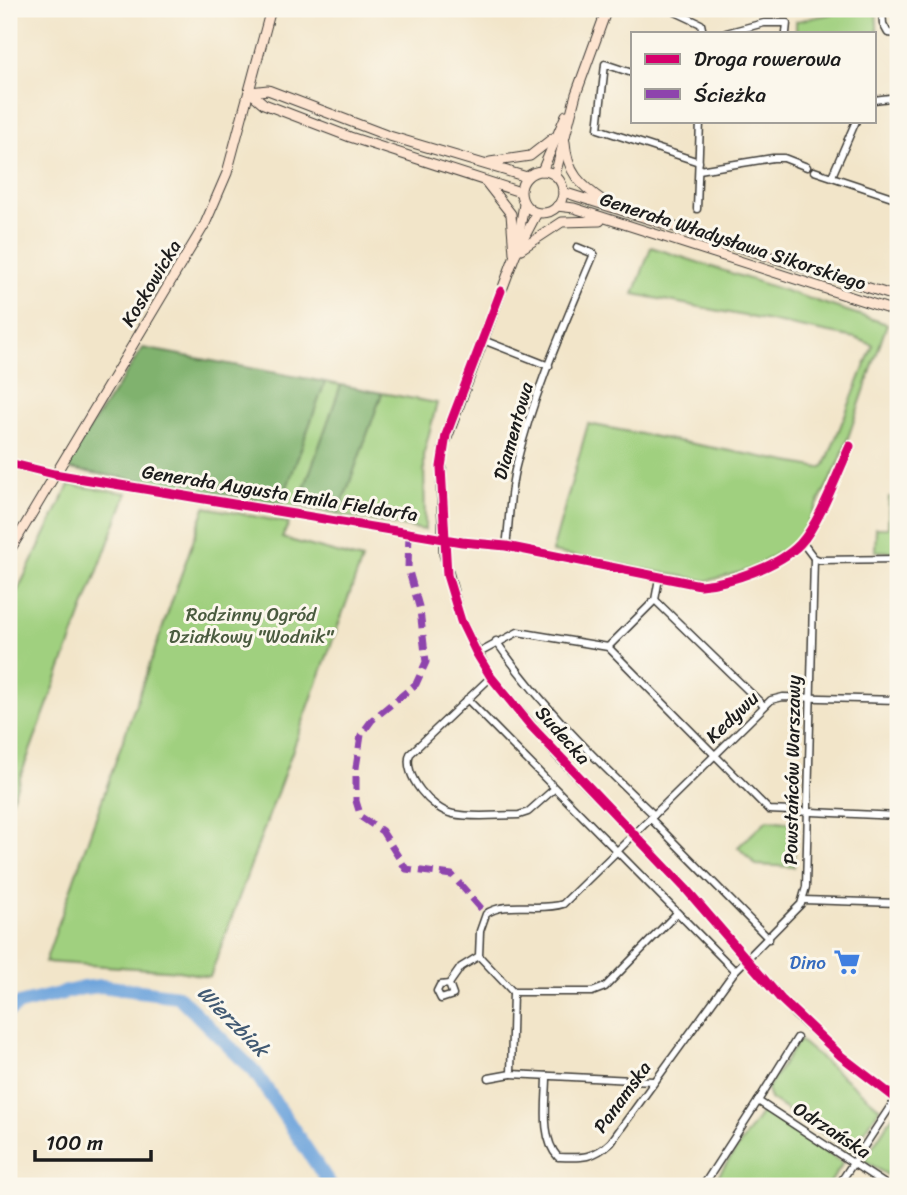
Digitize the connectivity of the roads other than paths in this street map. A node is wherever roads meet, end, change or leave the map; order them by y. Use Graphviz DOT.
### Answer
graph roads {
  1 [pos="271,9"];
  2 [pos="607,9"];
  3 [pos="669,9"];
  4 [pos="882,9"];
  5 [pos="703,32"];
  6 [pos="730,32"];
  7 [pos="786,32"];
  8 [pos="898,34"];
  9 [pos="257,68"];
  10 [pos="631,73"];
  11 [pos="268,90"];
  12 [pos="250,92"];
  13 [pos="898,97"];
  14 [pos="876,100"];
  15 [pos="264,104"];
  16 [pos="245,113"];
  17 [pos="700,122"];
  18 [pos="856,122"];
  19 [pos="560,134"];
  20 [pos="481,162"];
  21 [pos="699,162"];
  22 [pos="807,167"];
  23 [pos="699,170"];
  24 [pos="542,171"];
  25 [pos="814,171"];
  26 [pos="555,175"];
  27 [pos="832,176"];
  28 [pos="527,177"];
  29 [pos="485,181"];
  30 [pos="520,192"];
  31 [pos="563,192"];
  32 [pos="898,199"];
  33 [pos="524,204"];
  34 [pos="557,206"];
  35 [pos="611,207"];
  36 [pos="697,209"];
  37 [pos="537,213"];
  38 [pos="606,220"];
  39 [pos="577,247"];
  40 [pos="514,255"];
  41 [pos="898,297"];
  42 [pos="898,312"];
  43 [pos="483,340"];
  44 [pos="549,366"];
  45 [pos="850,446"];
  46 [pos="9,463"];
  47 [pos="54,474"];
  48 [pos="443,538"];
  49 [pos="802,542"];
  50 [pos="506,546"];
  51 [pos="9,552"];
  52 [pos="814,558"];
  53 [pos="898,559"];
  54 [pos="659,578"];
  55 [pos="655,600"];
  56 [pos="496,641"];
  57 [pos="608,647"];
  58 [pos="477,654"];
  59 [pos="491,677"];
  60 [pos="810,697"];
  61 [pos="467,699"];
  62 [pos="898,700"];
  63 [pos="764,706"];
  64 [pos="714,756"];
  65 [pos="554,789"];
  66 [pos="806,813"];
  67 [pos="898,816"];
  68 [pos="652,817"];
  69 [pos="634,835"];
  70 [pos="618,852"];
  71 [pos="803,900"];
  72 [pos="898,902"];
  73 [pos="677,913"];
  74 [pos="769,939"];
  75 [pos="479,956"];
  76 [pos="747,959"];
  77 [pos="734,971"];
  78 [pos="449,984"];
  79 [pos="513,992"];
  80 [pos="797,1038"];
  81 [pos="511,1074"];
  82 [pos="547,1076"];
  83 [pos="489,1078"];
  84 [pos="653,1081"];
  85 [pos="898,1097"];
  86 [pos="758,1101"];
  87 [pos="853,1163"];
  88 [pos="703,1186"];
  89 [pos="838,1186"];
  90 [pos="888,1186"];
  1 -- 9 [label="street, Koskowicka"];
  2 -- 19 [label="street"];
  3 -- 5 [label="street"];
  4 -- 8 [label="street"];
  6 -- 7 [label="street"];
  9 -- 11 [label="street"];
  9 -- 12 [label="street, Koskowicka"];
  10 -- 21 [label="street"];
  11 -- 12 [label="street"];
  11 -- 20 [label="street"];
  12 -- 15 [label="street"];
  12 -- 16 [label="street, Koskowicka"];
  13 -- 14 [label="street"];
  15 -- 16 [label="street"];
  15 -- 29 [label="street"];
  16 -- 47 [label="street, Koskowicka"];
  17 -- 21 [label="street"];
  18 -- 27 [label="street"];
  19 -- 20 [label="street"];
  19 -- 24 [label="street"];
  19 -- 26 [label="street"];
  19 -- 35 [label="street"];
  20 -- 28 [label="street"];
  21 -- 23 [label="street"];
  22 -- 23 [label="street"];
  23 -- 36 [label="street"];
  24 -- 26 [label="street"];
  24 -- 28 [label="street"];
  25 -- 27 [label="street"];
  26 -- 31 [label="street"];
  27 -- 32 [label="street"];
  28 -- 30 [label="street"];
  29 -- 30 [label="street"];
  29 -- 40 [label="street"];
  30 -- 33 [label="street"];
  31 -- 34 [label="street"];
  31 -- 35 [label="street, Generała Władysława Sikorskiego"];
  33 -- 37 [label="street"];
  33 -- 40 [label="street, Sudecka"];
  34 -- 37 [label="street"];
  34 -- 38 [label="street, Generała Władysława Sikorskiego"];
  35 -- 41 [label="street, Generała Władysława Sikorskiego"];
  37 -- 40 [label="street, Sudecka"];
  38 -- 40 [label="street"];
  38 -- 42 [label="street, Generała Władysława Sikorskiego"];
  39 -- 44 [label="street, Diamentowa"];
  40 -- 43 [label="street, Sudecka"];
  43 -- 44 [label="street, Diamentowa"];
  43 -- 48 [label="street, Sudecka"];
  44 -- 50 [label="street, Diamentowa"];
  45 -- 49 [label="street, Generała Augusta Emila Fieldorfa"];
  46 -- 47 [label="street, Generała Augusta Emila Fieldorfa"];
  47 -- 48 [label="street, Generała Augusta Emila Fieldorfa"];
  47 -- 51 [label="street, Koskowicka"];
  48 -- 50 [label="street, Generała Augusta Emila Fieldorfa"];
  48 -- 58 [label="street, Sudecka"];
  49 -- 52 [label="street"];
  49 -- 54 [label="street, Generała Augusta Emila Fieldorfa"];
  50 -- 54 [label="street, Generała Augusta Emila Fieldorfa"];
  52 -- 53 [label="street"];
  52 -- 60 [label="street, Powstańców Warszawy"];
  54 -- 55 [label="street"];
  55 -- 57 [label="street"];
  55 -- 63 [label="street"];
  56 -- 57 [label="street"];
  56 -- 58 [label="street"];
  56 -- 68 [label="street"];
  57 -- 64 [label="street"];
  58 -- 59 [label="street, Sudecka"];
  59 -- 61 [label="street"];
  59 -- 69 [label="street, Sudecka"];
  60 -- 62 [label="street, Kedywu"];
  60 -- 63 [label="street, Kedywu"];
  60 -- 66 [label="street, Powstańców Warszawy"];
  61 -- 65 [label="street"];
  61 -- 65 [label="street"];
  63 -- 64 [label="street, Kedywu"];
  64 -- 66 [label="street"];
  64 -- 68 [label="street, Kedywu"];
  65 -- 70 [label="street"];
  66 -- 67 [label="street"];
  66 -- 71 [label="street, Powstańców Warszawy"];
  68 -- 69 [label="street, Kedywu"];
  68 -- 74 [label="street"];
  69 -- 70 [label="street, Kedywu"];
  69 -- 76 [label="street, Sudecka"];
  70 -- 73 [label="street"];
  70 -- 75 [label="street, Kedywu"];
  71 -- 72 [label="street"];
  71 -- 74 [label="street"];
  73 -- 77 [label="street"];
  73 -- 79 [label="street"];
  74 -- 76 [label="street"];
  75 -- 78 [label="street"];
  75 -- 79 [label="street"];
  76 -- 77 [label="street, Panamska"];
  76 -- 85 [label="street, Sudecka"];
  77 -- 84 [label="street, Panamska"];
  79 -- 81 [label="street"];
  80 -- 86 [label="street"];
  81 -- 82 [label="street"];
  81 -- 83 [label="street"];
  82 -- 84 [label="street"];
  82 -- 84 [label="street, Panamska"];
  85 -- 87 [label="street"];
  86 -- 87 [label="street, Odrzańska"];
  86 -- 88 [label="street"];
  87 -- 89 [label="street"];
  87 -- 90 [label="street, Odrzańska"];
}
